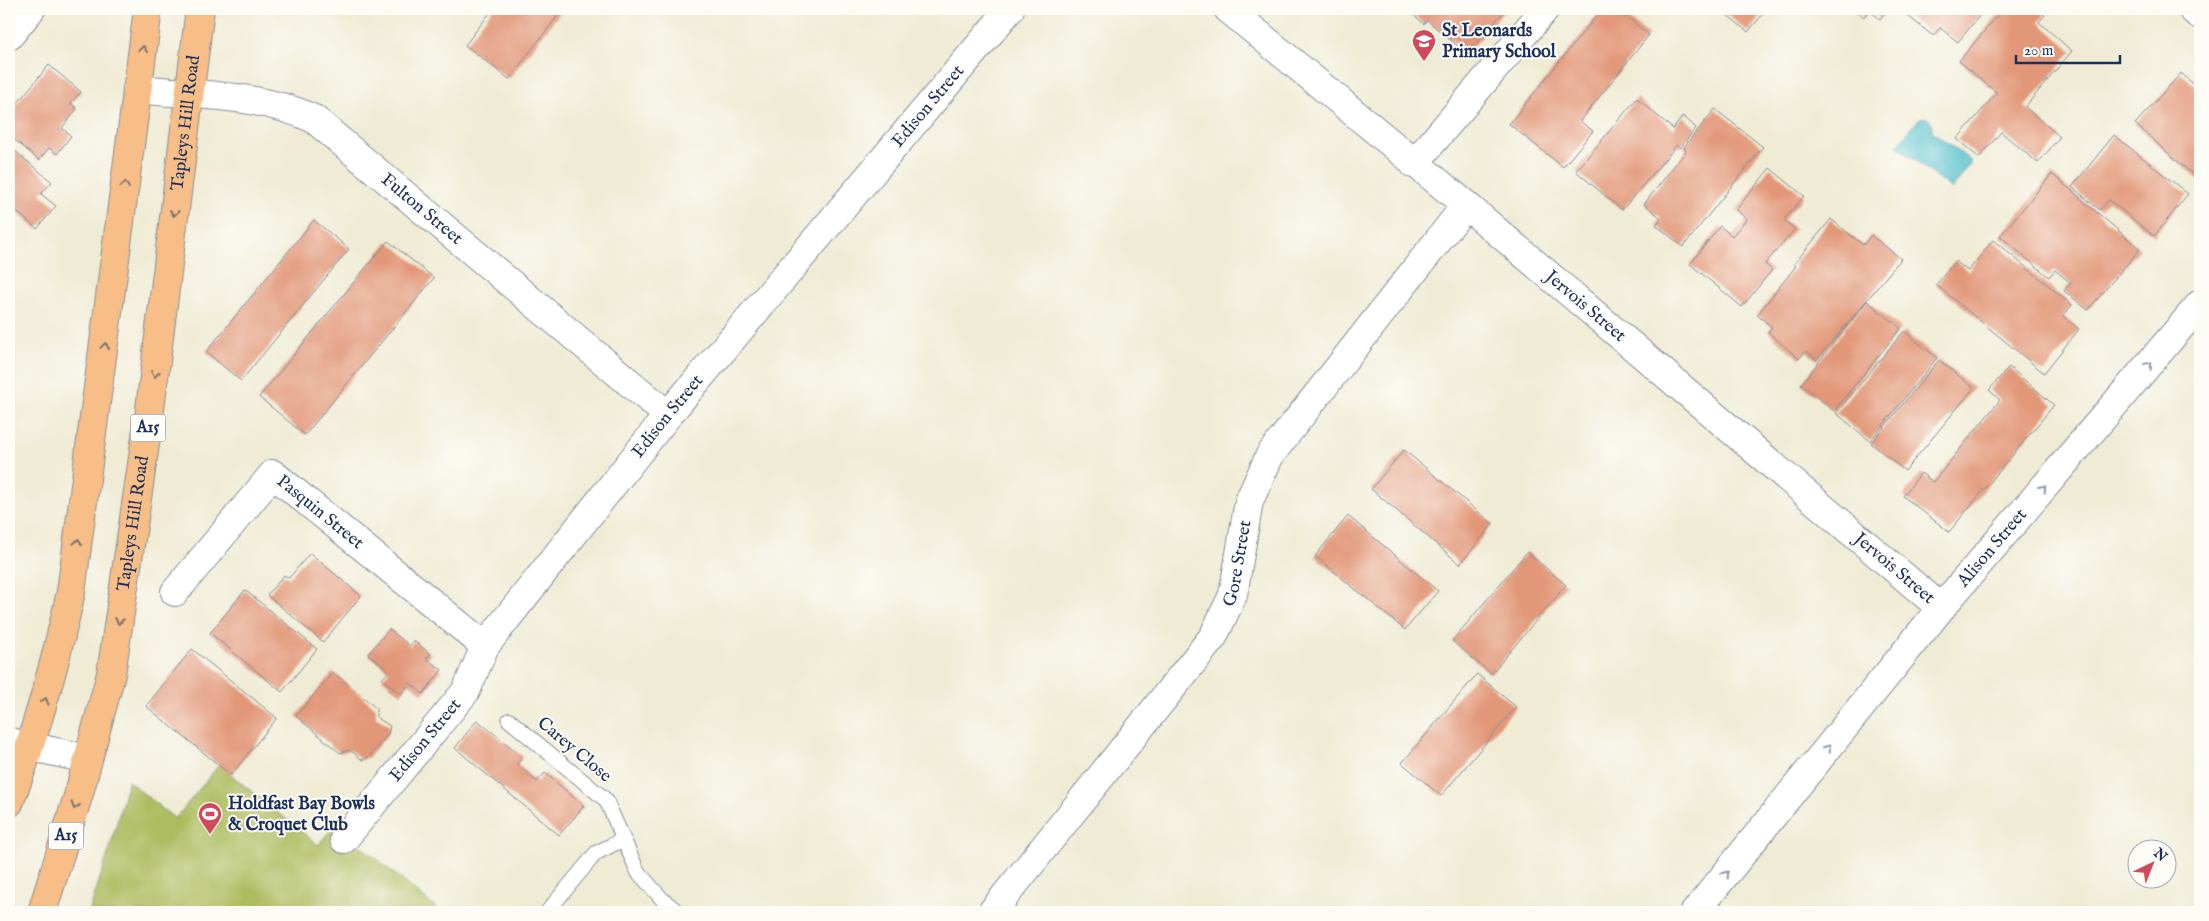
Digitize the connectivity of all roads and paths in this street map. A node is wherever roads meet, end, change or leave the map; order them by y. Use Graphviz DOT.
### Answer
graph roads {
  1 [pos="31,9"];
  2 [pos="148,9"];
  3 [pos="200,9"];
  4 [pos="1010,9"];
  5 [pos="1228,9"];
  6 [pos="1545,9"];
  7 [pos="9,36"];
  8 [pos="137,89"];
  9 [pos="188,95"];
  10 [pos="1414,164"];
  11 [pos="1466,206"];
  12 [pos="2200,304"];
  13 [pos="668,415"];
  14 [pos="175,592"];
  15 [pos="1940,608"];
  16 [pos="485,646"];
  17 [pos="509,720"];
  18 [pos="20,745"];
  19 [pos="88,759"];
  20 [pos="9,803"];
  21 [pos="344,839"];
  22 [pos="622,840"];
  23 [pos="42,912"];
  24 [pos="547,912"];
  25 [pos="678,912"];
  26 [pos="992,912"];
  27 [pos="1695,912"];
  1 -- 7 [label="street"];
  8 -- 2 [label="main road, one-way"];
  3 -- 9 [label="main road, Tapleys Hill Road / A15"];
  4 -- 13 [label="street, Edison Street"];
  5 -- 10 [label="street, Jervois Street"];
  6 -- 10 [label="street"];
  8 -- 9 [label="street, Fulton Street"];
  18 -- 8 [label="main road, one-way"];
  9 -- 13 [label="street, Fulton Street"];
  9 -- 19 [label="main road, Tapleys Hill Road / A15, one-way"];
  10 -- 11 [label="street, Jervois Street"];
  11 -- 15 [label="street, Jervois Street"];
  11 -- 26 [label="street, Gore Street"];
  15 -- 12 [label="street, Alison Street, one-way"];
  13 -- 16 [label="street, Edison Street"];
  14 -- 16 [label="street, Pasquin Street"];
  27 -- 15 [label="street, Alison Street, one-way"];
  16 -- 21 [label="street, Edison Street"];
  17 -- 22 [label="lane, Carey Close"];
  18 -- 19 [label="street"];
  18 -- 20 [label="main road"];
  19 -- 23 [label="main road, Tapleys Hill Road / A15, one-way"];
  22 -- 24 [label="lane"];
  22 -- 25 [label="lane, Carey Close"];
}
